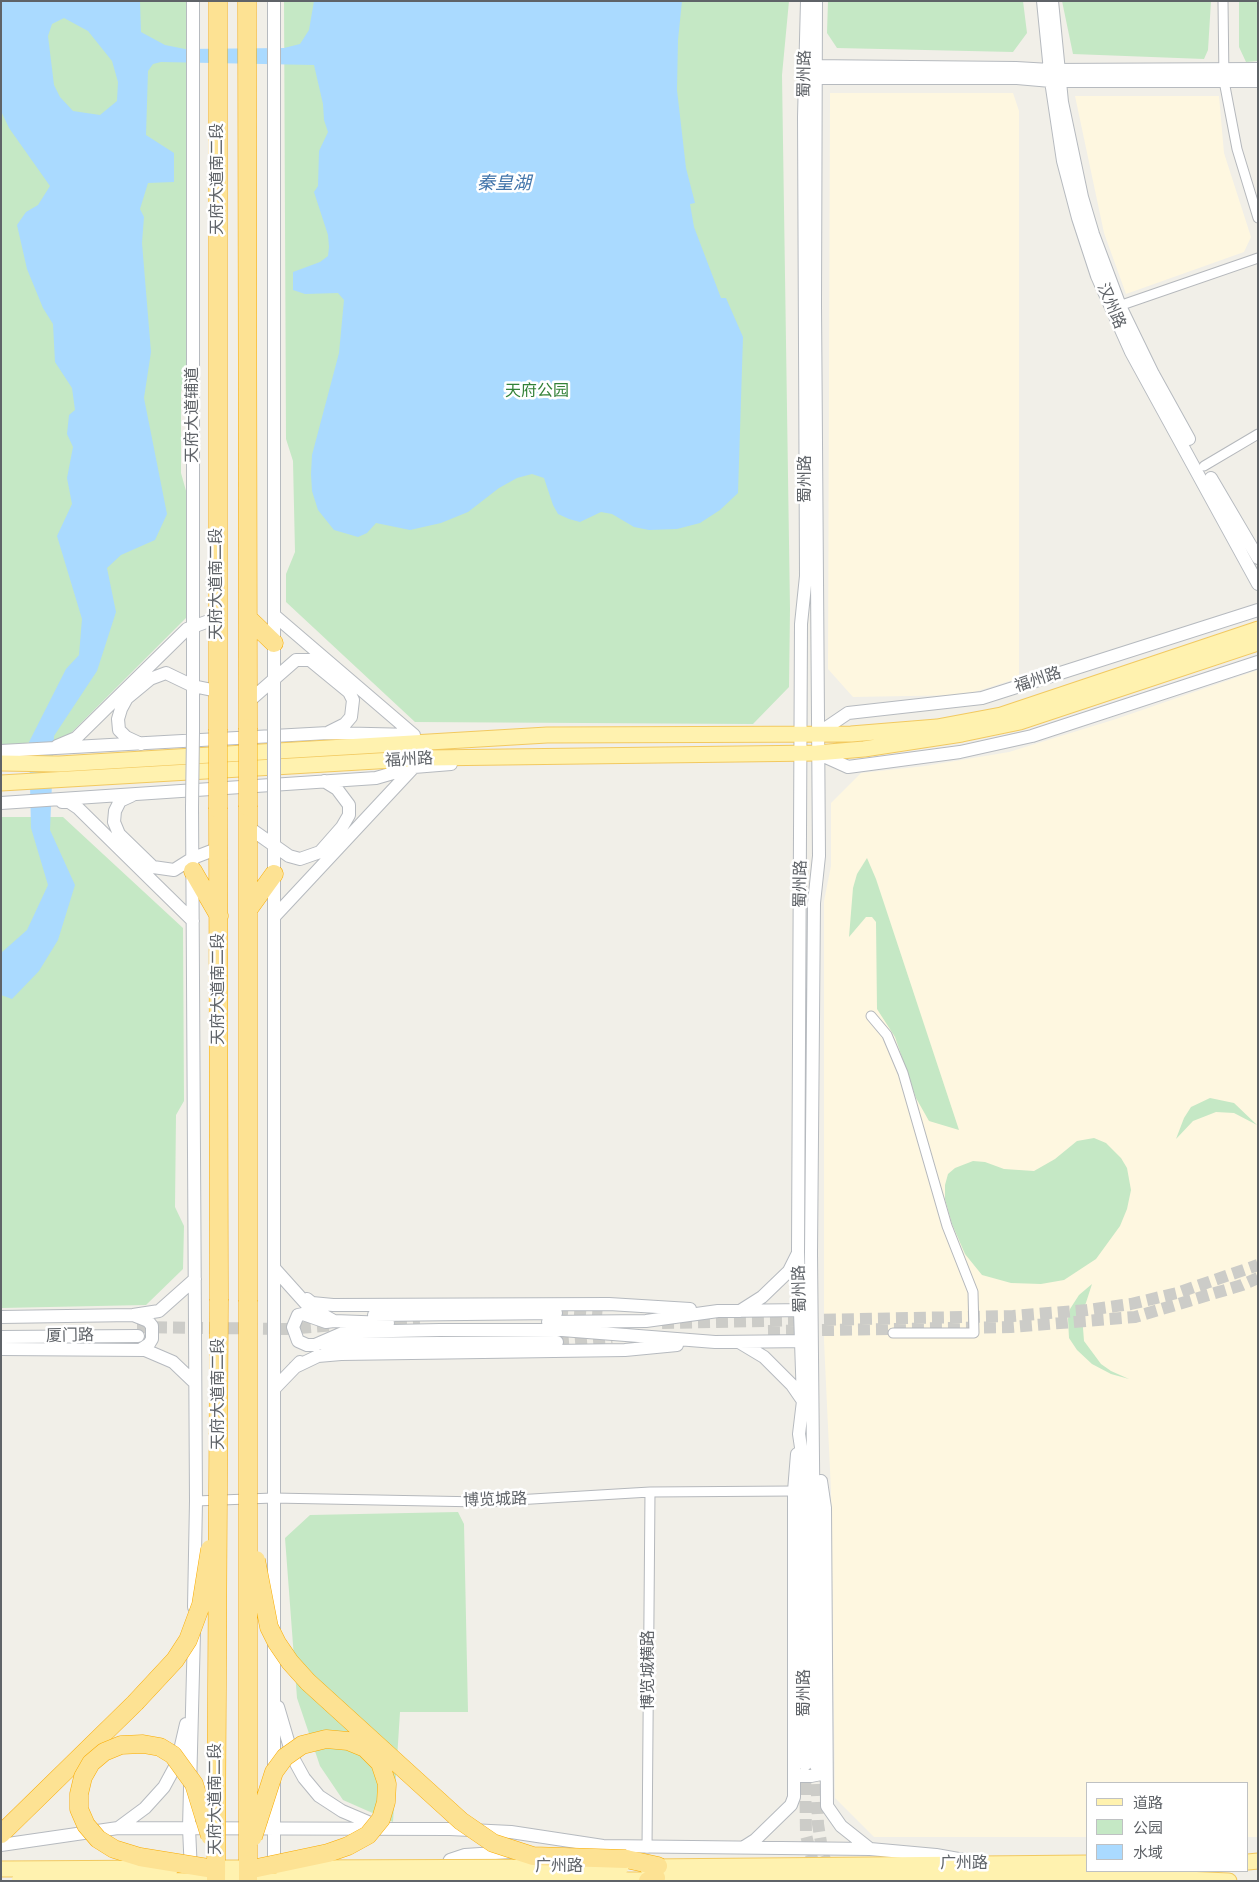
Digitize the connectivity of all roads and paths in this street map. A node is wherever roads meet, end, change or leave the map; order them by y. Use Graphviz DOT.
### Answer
graph roads {
  1 [pos="193,1"];
  2 [pos="218,1"];
  3 [pos="246,1"];
  4 [pos="274,1"];
  5 [pos="807,1"];
  6 [pos="816,1"];
  7 [pos="1043,1"];
  8 [pos="1052,1"];
  9 [pos="1223,1"];
  10 [pos="1258,69"];
  11 [pos="810,72"];
  12 [pos="1055,76"];
  13 [pos="1224,76"];
  14 [pos="1258,81"];
  15 [pos="1258,218"];
  16 [pos="1258,258"];
  17 [pos="1116,308"];
  18 [pos="1258,434"];
  19 [pos="1204,466"];
  20 [pos="1258,558"];
  21 [pos="1258,584"];
  22 [pos="1258,610"];
  23 [pos="274,615"];
  24 [pos="217,618"];
  25 [pos="248,618"];
  26 [pos="193,626"];
  27 [pos="1258,629"];
  28 [pos="274,643"];
  29 [pos="1258,643"];
  30 [pos="1258,662"];
  31 [pos="274,678"];
  32 [pos="193,686"];
  33 [pos="217,691"];
  34 [pos="248,702"];
  35 [pos="328,733"];
  36 [pos="801,734"];
  37 [pos="817,734"];
  38 [pos="413,735"];
  39 [pos="547,735"];
  40 [pos="143,745"];
  41 [pos="44,750"];
  42 [pos="1,751"];
  43 [pos="802,753"];
  44 [pos="817,753"];
  45 [pos="535,757"];
  46 [pos="1,763"];
  47 [pos="414,767"];
  48 [pos="324,781"];
  49 [pos="1,783"];
  50 [pos="142,792"];
  51 [pos="47,801"];
  52 [pos="1,803"];
  53 [pos="248,827"];
  54 [pos="274,846"];
  55 [pos="219,848"];
  56 [pos="193,865"];
  57 [pos="274,874"];
  58 [pos="248,910"];
  59 [pos="220,917"];
  60 [pos="274,917"];
  61 [pos="193,921"];
  62 [pos="871,1016"];
  63 [pos="798,1252"];
  64 [pos="274,1268"];
  65 [pos="195,1279"];
  66 [pos="295,1290"];
  67 [pos="309,1306"];
  68 [pos="806,1310"];
  69 [pos="718,1311"];
  70 [pos="740,1311"];
  71 [pos="556,1313"];
  72 [pos="133,1315"];
  73 [pos="1,1317"];
  74 [pos="334,1321"];
  75 [pos="1,1328"];
  76 [pos="893,1333"];
  77 [pos="1,1337"];
  78 [pos="808,1341"];
  79 [pos="557,1342"];
  80 [pos="715,1342"];
  81 [pos="739,1342"];
  82 [pos="315,1345"];
  83 [pos="1,1349"];
  84 [pos="140,1350"];
  85 [pos="295,1367"];
  86 [pos="195,1383"];
  87 [pos="274,1389"];
  88 [pos="803,1401"];
  89 [pos="799,1434"];
  90 [pos="794,1490"];
  91 [pos="219,1492"];
  92 [pos="650,1492"];
  93 [pos="273,1498"];
  94 [pos="196,1500"];
  95 [pos="248,1502"];
  96 [pos="274,1692"];
  97 [pos="192,1697"];
  98 [pos="810,1769"];
  99 [pos="118,1828"];
  100 [pos="189,1828"];
  101 [pos="274,1828"];
  102 [pos="390,1828"];
  103 [pos="1,1834"];
  104 [pos="1,1845"];
  105 [pos="603,1846"];
  106 [pos="744,1847"];
  107 [pos="647,1848"];
  108 [pos="870,1849"];
  109 [pos="1086,1863"];
  110 [pos="986,1864"];
  111 [pos="1,1869"];
  112 [pos="626,1869"];
  113 [pos="211,1873"];
  114 [pos="253,1873"];
  115 [pos="654,1875"];
  116 [pos="1134,1879"];
  117 [pos="19,1881"];
  118 [pos="191,1881"];
  119 [pos="274,1881"];
  120 [pos="446,1881"];
  121 [pos="1229,1881"];
  1 -- 26 [label="main road, 天府大道辅道"];
  2 -- 24 [label="highway, 天府大道南二段"];
  3 -- 25 [label="highway, 天府大道南二段"];
  4 -- 23 [label="main road"];
  5 -- 11 [label="main road, 蜀州路"];
  6 -- 11 [label="main road, 蜀州路"];
  7 -- 12 [label="main road, 汉州路"];
  8 -- 12 [label="main road, 汉州路"];
  9 -- 13 [label="street"];
  10 -- 13 [label="main road"];
  11 -- 12 [label="main road"];
  11 -- 36 [label="main road, 蜀州路"];
  11 -- 37 [label="main road, 蜀州路"];
  12 -- 13 [label="main road"];
  12 -- 17 [label="main road, 汉州路"];
  13 -- 14 [label="main road"];
  13 -- 15 [label="street"];
  16 -- 17 [label="street"];
  17 -- 19 [label="main road, 汉州路"];
  17 -- 21 [label="main road, 汉州路"];
  18 -- 19 [label="street"];
  19 -- 20 [label="main road, 汉州路"];
  22 -- 37 [label="main road, 福州路"];
  23 -- 28 [label="main road"];
  23 -- 38 [label="main road"];
  24 -- 26 [label="main road"];
  24 -- 33 [label="highway, 天府大道南二段"];
  25 -- 28 [label="highway"];
  25 -- 34 [label="highway, 天府大道南二段"];
  26 -- 32 [label="main road, 天府大道辅道"];
  26 -- 41 [label="main road"];
  27 -- 37 [label="main road, 福州路"];
  28 -- 31 [label="main road"];
  29 -- 44 [label="main road, 福州路"];
  30 -- 44 [label="main road, 福州路"];
  31 -- 34 [label="main road"];
  31 -- 35 [label="main road"];
  31 -- 54 [label="main road, bridge"];
  32 -- 33 [label="main road"];
  32 -- 40 [label="main road"];
  32 -- 56 [label="main road, 天府大道辅道, bridge"];
  33 -- 55 [label="highway, 天府大道南二段, bridge"];
  34 -- 53 [label="highway, 天府大道南二段, bridge"];
  35 -- 38 [label="main road"];
  35 -- 40 [label="main road"];
  36 -- 37 [label="main road, 福州路"];
  36 -- 39 [label="main road, 福州路"];
  36 -- 43 [label="main road, 蜀州路"];
  37 -- 44 [label="main road, 蜀州路"];
  38 -- 39 [label="main road"];
  39 -- 46 [label="main road, 福州路"];
  40 -- 41 [label="main road"];
  41 -- 42 [label="main road"];
  43 -- 44 [label="main road, 福州路"];
  43 -- 45 [label="main road, 福州路"];
  43 -- 63 [label="main road, 蜀州路"];
  44 -- 68 [label="main road, 蜀州路"];
  45 -- 47 [label="main road"];
  45 -- 49 [label="main road, 福州路"];
  47 -- 48 [label="main road"];
  47 -- 60 [label="main road"];
  48 -- 50 [label="main road"];
  48 -- 54 [label="main road"];
  50 -- 51 [label="main road"];
  50 -- 56 [label="main road"];
  51 -- 52 [label="main road"];
  51 -- 61 [label="main road"];
  53 -- 54 [label="main road"];
  53 -- 58 [label="highway, 天府大道南二段"];
  54 -- 57 [label="main road"];
  55 -- 56 [label="main road"];
  55 -- 59 [label="highway, 天府大道南二段"];
  56 -- 59 [label="highway"];
  56 -- 61 [label="main road, 天府大道辅道"];
  57 -- 58 [label="highway"];
  57 -- 60 [label="main road"];
  58 -- 95 [label="highway, 天府大道南二段, bridge"];
  59 -- 91 [label="highway, 天府大道南二段, bridge"];
  60 -- 64 [label="main road"];
  61 -- 65 [label="main road, 天府大道辅道"];
  62 -- 76 [label="street"];
  63 -- 68 [label="main road, 蜀州路"];
  63 -- 70 [label="main road"];
  64 -- 66 [label="main road"];
  64 -- 87 [label="main road"];
  65 -- 72 [label="main road"];
  65 -- 86 [label="main road, 天府大道辅道"];
  66 -- 67 [label="main road"];
  66 -- 69 [label="main road"];
  67 -- 71 [label="main road"];
  67 -- 74 [label="main road"];
  68 -- 70 [label="main road"];
  68 -- 78 [label="main road, 蜀州路"];
  69 -- 70 [label="main road"];
  69 -- 74 [label="main road"];
  72 -- 73 [label="main road"];
  72 -- 84 [label="main road"];
  74 -- 82 [label="main road"];
  75 -- 77 [label="main road, 厦门路"];
  78 -- 81 [label="main road"];
  78 -- 88 [label="main road, 蜀州路"];
  78 -- 98 [label="main road, 蜀州路"];
  79 -- 82 [label="main road"];
  80 -- 81 [label="main road"];
  80 -- 82 [label="main road"];
  80 -- 85 [label="main road"];
  81 -- 88 [label="main road"];
  82 -- 85 [label="main road"];
  83 -- 84 [label="main road"];
  84 -- 86 [label="main road"];
  85 -- 87 [label="main road"];
  86 -- 94 [label="main road, 天府大道辅道"];
  87 -- 93 [label="main road"];
  88 -- 89 [label="main road, 蜀州路"];
  89 -- 90 [label="main road"];
  89 -- 98 [label="main road, 蜀州路"];
  90 -- 92 [label="street, 博览城路"];
  90 -- 98 [label="main road"];
  91 -- 103 [label="highway, bridge"];
  91 -- 113 [label="highway, 天府大道南二段, bridge"];
  92 -- 93 [label="street, 博览城路"];
  92 -- 107 [label="street, 博览城横路"];
  93 -- 94 [label="street, 博览城路"];
  93 -- 96 [label="main road"];
  94 -- 97 [label="main road, 天府大道辅道"];
  95 -- 112 [label="highway, bridge"];
  95 -- 114 [label="highway, 天府大道南二段, bridge"];
  96 -- 101 [label="main road"];
  96 -- 102 [label="main road"];
  97 -- 99 [label="main road"];
  97 -- 100 [label="main road"];
  98 -- 106 [label="main road"];
  98 -- 108 [label="main road"];
  99 -- 100 [label="main road"];
  99 -- 104 [label="main road"];
  100 -- 101 [label="main road"];
  100 -- 118 [label="main road"];
  101 -- 102 [label="main road"];
  101 -- 119 [label="main road"];
  102 -- 105 [label="main road"];
  105 -- 107 [label="main road"];
  105 -- 120 [label="main road"];
  106 -- 107 [label="main road"];
  106 -- 108 [label="main road"];
  108 -- 110 [label="main road"];
  109 -- 110 [label="main road, 广州路"];
  110 -- 115 [label="main road, 广州路"];
  111 -- 113 [label="main road, 广州路, bridge"];
  112 -- 114 [label="main road, 广州路, bridge"];
  112 -- 115 [label="highway"];
  113 -- 113 [label="highway, bridge"];
  113 -- 114 [label="main road, 广州路, bridge"];
  113 -- 117 [label="main road, 广州路, bridge"];
  114 -- 114 [label="highway, bridge"];
  115 -- 116 [label="main road, 广州路"];
  116 -- 121 [label="main road, 广州路"];
}
